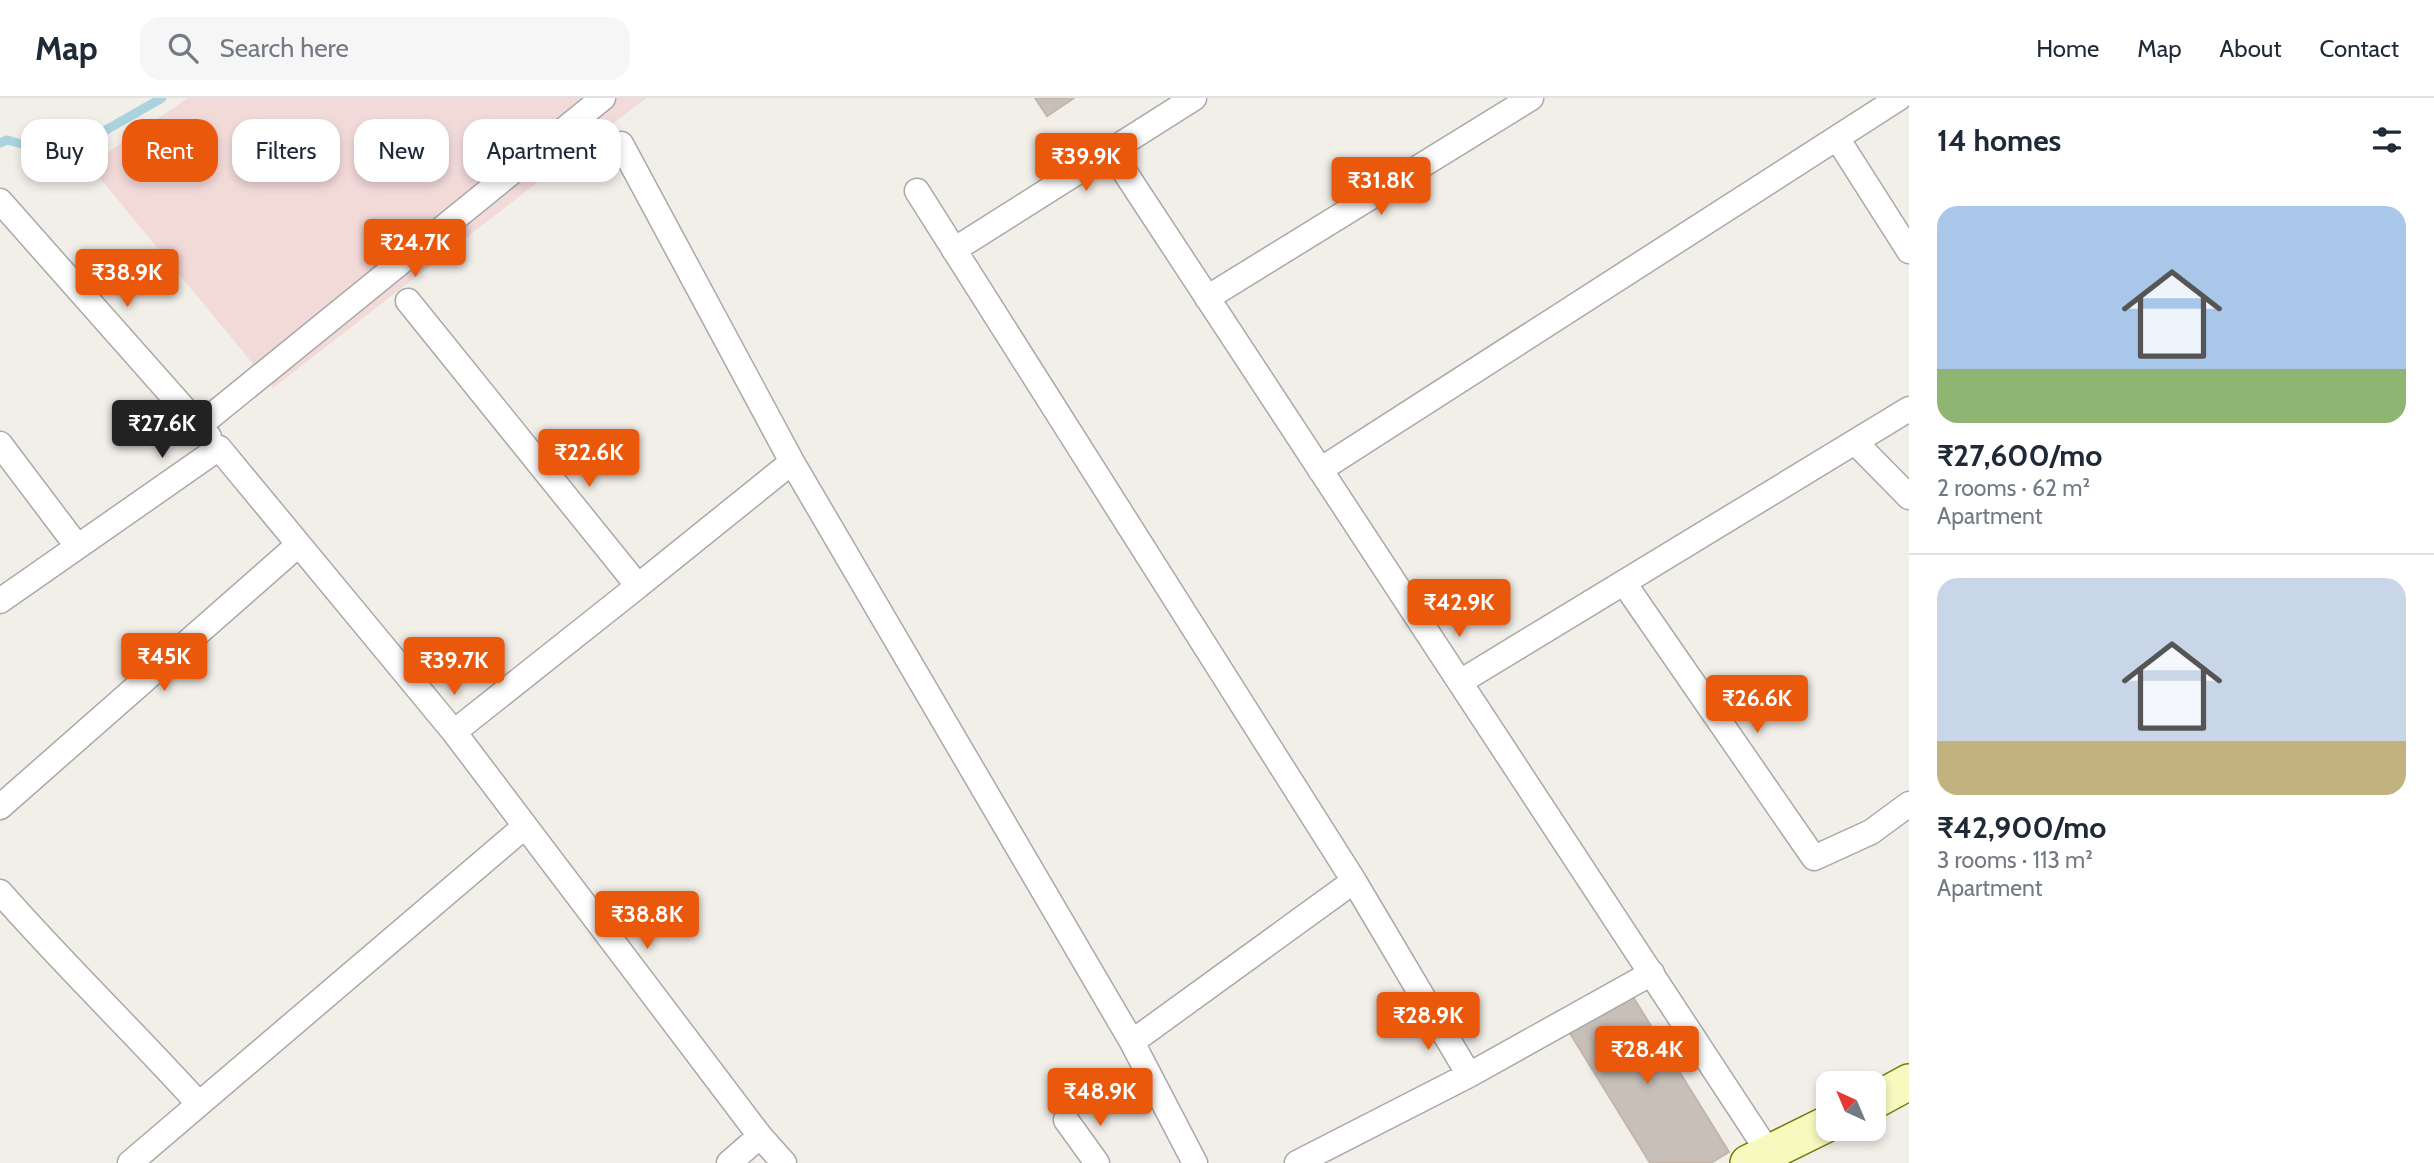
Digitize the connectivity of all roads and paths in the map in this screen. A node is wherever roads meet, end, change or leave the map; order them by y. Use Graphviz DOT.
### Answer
graph roads {
  1 [pos="603,98"];
  2 [pos="1194,98"];
  3 [pos="1531,98"];
  4 [pos="1899,98"];
  5 [pos="1837,138"];
  6 [pos="621,144"];
  7 [pos="1111,150"];
  8 [pos="917,191"];
  9 [pos="0,201"];
  10 [pos="954,250"];
  11 [pos="1909,251"];
  12 [pos="1208,298"];
  13 [pos="408,301"];
  14 [pos="1909,409"];
  15 [pos="199,426"];
  16 [pos="1855,442"];
  17 [pos="0,444"];
  18 [pos="219,448"];
  19 [pos="792,462"];
  20 [pos="1320,470"];
  21 [pos="1909,497"];
  22 [pos="298,545"];
  23 [pos="77,547"];
  24 [pos="1624,583"];
  25 [pos="638,586"];
  26 [pos="0,601"];
  27 [pos="1460,682"];
  28 [pos="454,732"];
  29 [pos="1909,804"];
  30 [pos="0,807"];
  31 [pos="524,827"];
  32 [pos="1354,881"];
  33 [pos="0,892"];
  34 [pos="1652,973"];
  35 [pos="1132,1042"];
  36 [pos="1469,1075"];
  37 [pos="1909,1082"];
  38 [pos="1886,1094"];
  39 [pos="199,1104"];
  40 [pos="1066,1120"];
  41 [pos="1816,1131"];
  42 [pos="760,1136"];
  43 [pos="1777,1155"];
  44 [pos="130,1163"];
  45 [pos="729,1163"];
  46 [pos="784,1163"];
  47 [pos="1097,1163"];
  48 [pos="1195,1163"];
  49 [pos="1297,1163"];
  1 -- 15 [label="street"];
  2 -- 7 [label="street"];
  3 -- 12 [label="street"];
  4 -- 5 [label="street"];
  5 -- 11 [label="street"];
  5 -- 20 [label="street"];
  6 -- 19 [label="street"];
  7 -- 10 [label="street"];
  7 -- 12 [label="street"];
  8 -- 10 [label="street"];
  9 -- 15 [label="street"];
  10 -- 32 [label="street"];
  12 -- 20 [label="street"];
  13 -- 25 [label="street"];
  14 -- 16 [label="street"];
  15 -- 18 [label="street"];
  16 -- 21 [label="street"];
  16 -- 24 [label="street"];
  17 -- 23 [label="street"];
  18 -- 22 [label="street"];
  18 -- 23 [label="street"];
  19 -- 25 [label="street"];
  19 -- 35 [label="street"];
  20 -- 27 [label="street"];
  22 -- 28 [label="street"];
  22 -- 30 [label="street"];
  23 -- 26 [label="street"];
  24 -- 27 [label="street"];
  24 -- 29 [label="street"];
  25 -- 28 [label="street"];
  27 -- 34 [label="street"];
  28 -- 31 [label="street"];
  31 -- 39 [label="street"];
  31 -- 42 [label="street"];
  32 -- 35 [label="street"];
  32 -- 36 [label="street"];
  33 -- 39 [label="street"];
  34 -- 36 [label="street"];
  34 -- 43 [label="street"];
  35 -- 48 [label="street"];
  36 -- 49 [label="street"];
  37 -- 38 [label="main road"];
  39 -- 44 [label="street"];
  40 -- 47 [label="street"];
  41 -- 43 [label="main road"];
  42 -- 45 [label="street"];
  42 -- 46 [label="street"];
}
